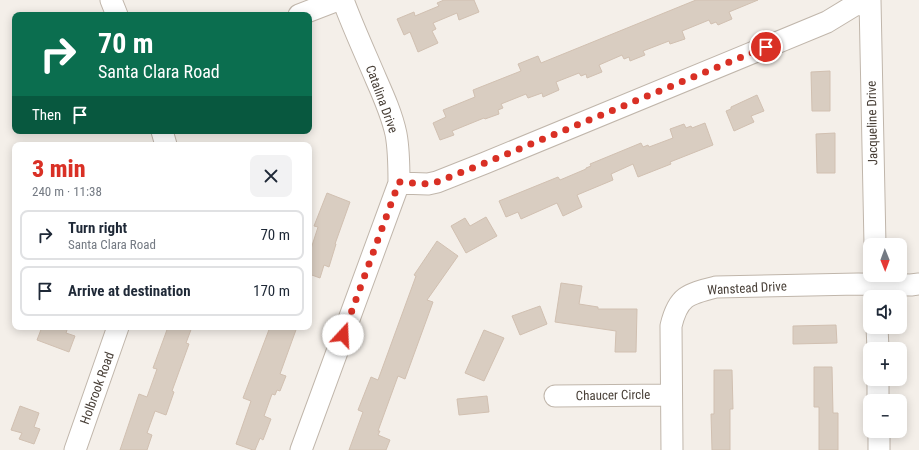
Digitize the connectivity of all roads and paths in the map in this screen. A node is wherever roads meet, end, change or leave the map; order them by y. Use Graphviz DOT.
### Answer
graph roads {
  1 [pos="111,0"];
  2 [pos="338,0"];
  3 [pos="343,0"];
  4 [pos="870,1"];
  5 [pos="116,12"];
  6 [pos="307,12"];
  7 [pos="399,182"];
  8 [pos="875,238"];
  9 [pos="919,284"];
  10 [pos="876,286"];
  11 [pos="117,330"];
  12 [pos="671,395"];
  13 [pos="556,396"];
  14 [pos="879,438"];
  15 [pos="75,450"];
  16 [pos="301,450"];
  17 [pos="672,450"];
  18 [pos="879,450"];
  1 -- 5 [label="street"];
  2 -- 6 [label="street"];
  3 -- 7 [label="street, Catalina Drive"];
  4 -- 7 [label="street"];
  4 -- 8 [label="street, Jacqueline Drive"];
  7 -- 16 [label="street, Catalina Drive"];
  9 -- 10 [label="street, Wanstead Drive"];
  10 -- 12 [label="street, Wanstead Drive"];
  11 -- 15 [label="street, Holbrook Road"];
  12 -- 13 [label="street, Chaucer Circle"];
  12 -- 17 [label="street, Wanstead Drive"];
  14 -- 18 [label="street"];
}
